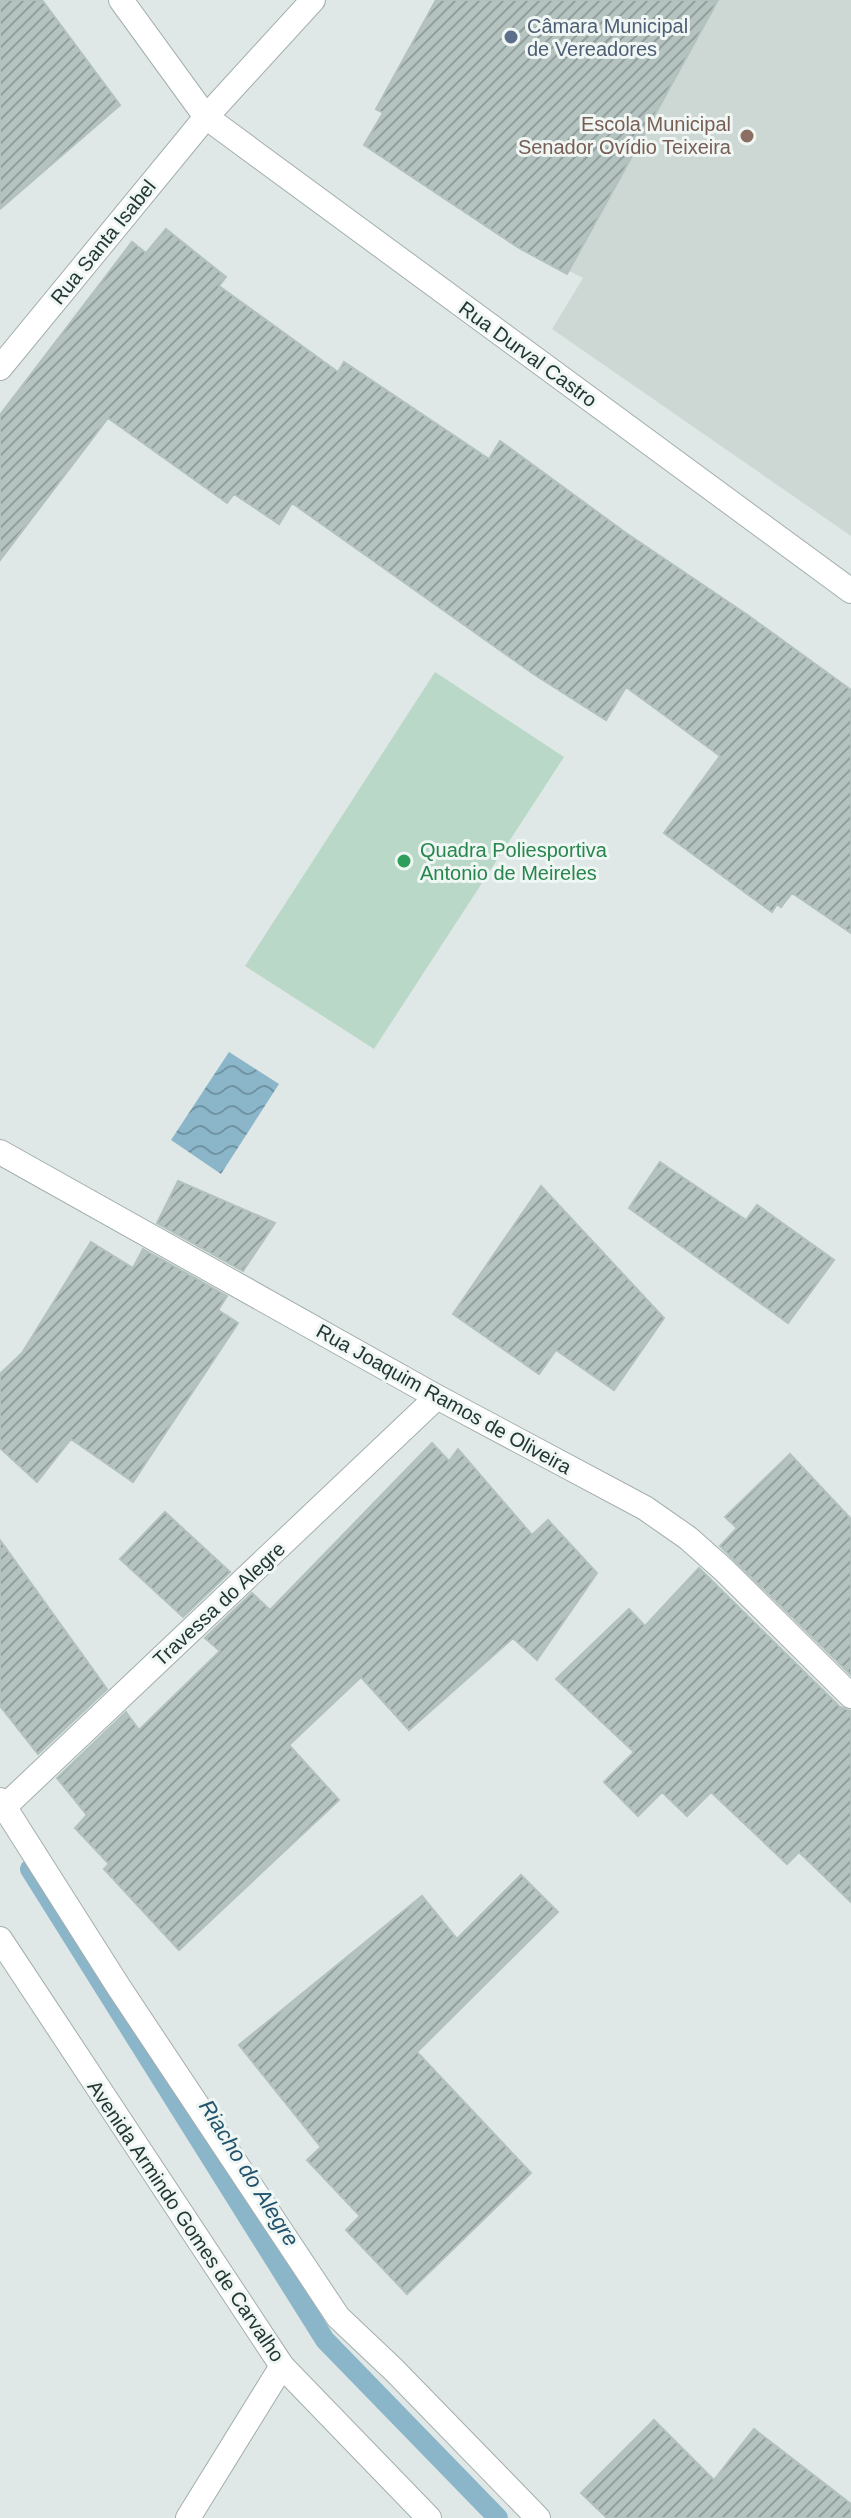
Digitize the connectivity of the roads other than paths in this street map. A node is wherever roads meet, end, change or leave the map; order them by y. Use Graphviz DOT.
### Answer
graph roads {
  1 [pos="121,0"];
  2 [pos="313,0"];
  3 [pos="206,117"];
  4 [pos="0,368"];
  5 [pos="851,591"];
  6 [pos="0,1152"];
  7 [pos="437,1397"];
  8 [pos="851,1696"];
  9 [pos="1,1806"];
  10 [pos="0,1939"];
  11 [pos="282,2366"];
  12 [pos="188,2518"];
  13 [pos="429,2518"];
  14 [pos="538,2518"];
  1 -- 3 [label="street, Rua Durval Castro"];
  2 -- 3 [label="street, Rua Santa Isabel"];
  3 -- 4 [label="street, Rua Santa Isabel"];
  3 -- 5 [label="street, Rua Durval Castro"];
  6 -- 7 [label="street, Rua Joaquim Ramos de Oliveira"];
  7 -- 8 [label="street, Rua Joaquim Ramos de Oliveira"];
  7 -- 9 [label="street, Travessa do Alegre"];
  9 -- 14 [label="street"];
  10 -- 11 [label="street, Avenida Armindo Gomes de Carvalho"];
  11 -- 12 [label="street"];
  11 -- 13 [label="street, Avenida Armindo Gomes de Carvalho"];
}
